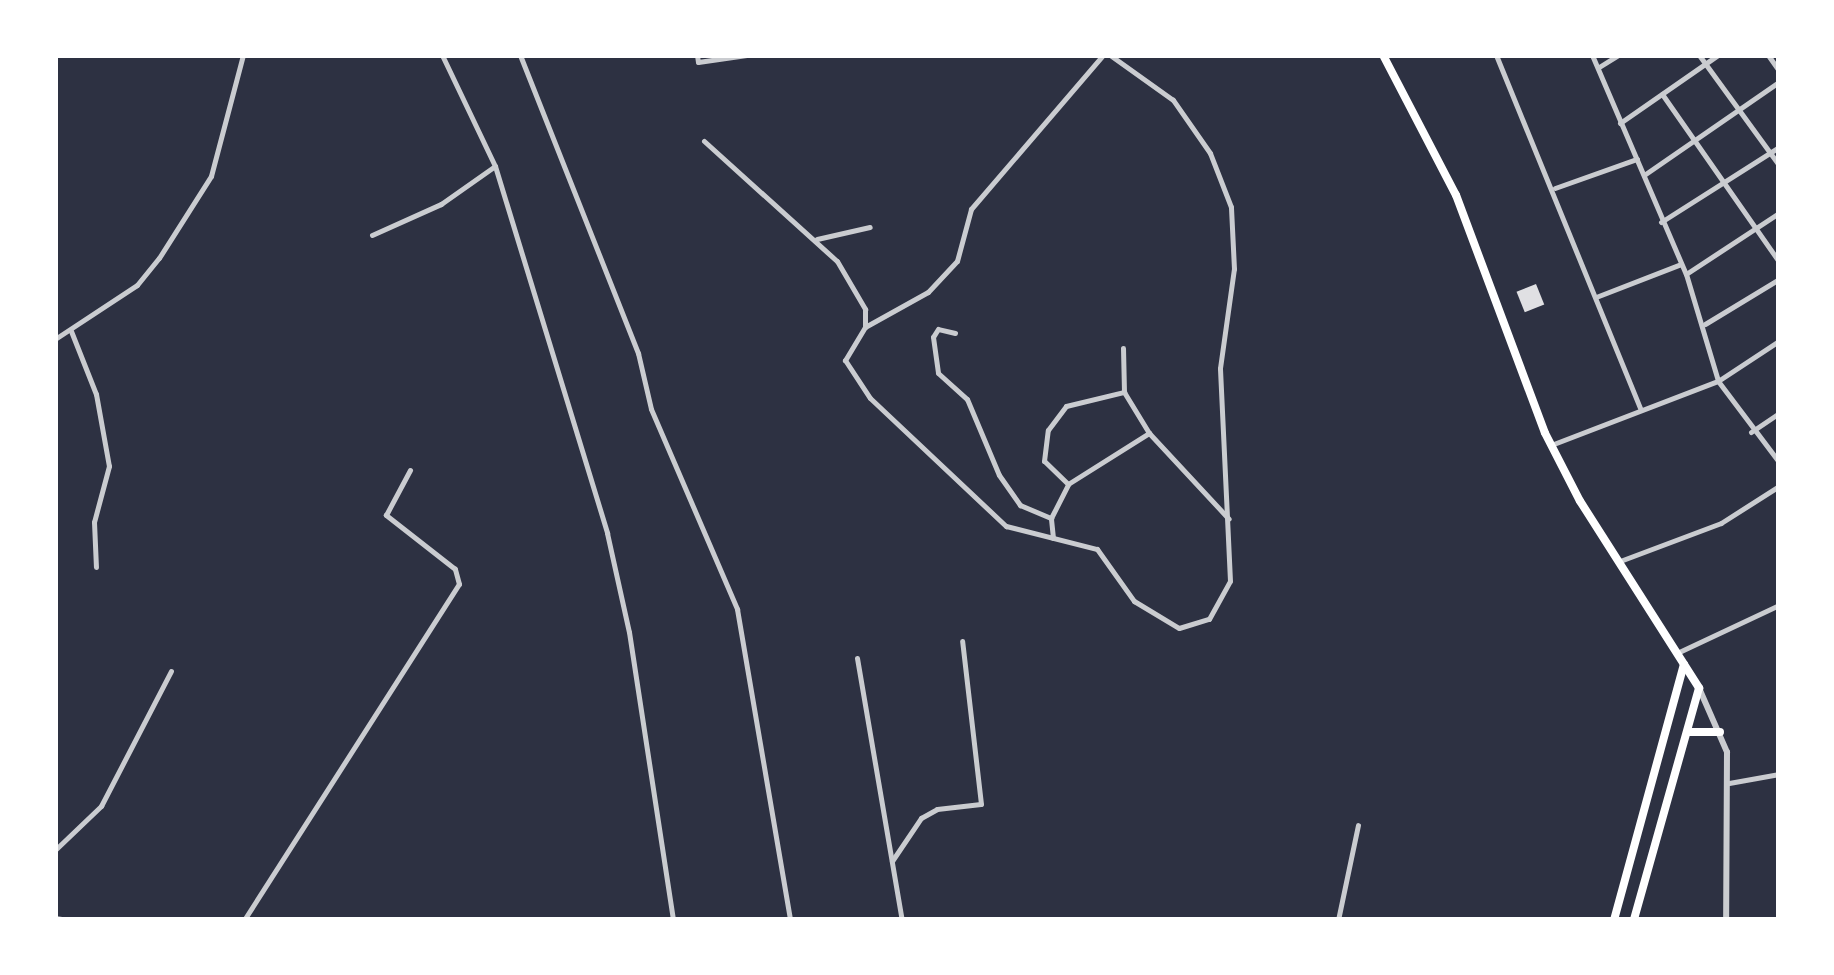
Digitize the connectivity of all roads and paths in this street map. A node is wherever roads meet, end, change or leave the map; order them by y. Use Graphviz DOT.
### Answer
graph roads {
  1 [pos="243,55"];
  2 [pos="442,55"];
  3 [pos="520,55"];
  4 [pos="697,55"];
  5 [pos="748,55"];
  6 [pos="1102,55"];
  7 [pos="1110,55"];
  8 [pos="1383,55"];
  9 [pos="1496,55"];
  10 [pos="1592,55"];
  11 [pos="1618,55"];
  12 [pos="1698,55"];
  13 [pos="1718,55"];
  14 [pos="1768,55"];
  15 [pos="1704,63"];
  16 [pos="1599,68"];
  17 [pos="1779,71"];
  18 [pos="1779,82"];
  19 [pos="1662,94"];
  20 [pos="1738,111"];
  21 [pos="1620,123"];
  22 [pos="704,140"];
  23 [pos="1693,142"];
  24 [pos="1779,147"];
  25 [pos="1770,153"];
  26 [pos="1637,159"];
  27 [pos="1779,165"];
  28 [pos="495,166"];
  29 [pos="1644,175"];
  30 [pos="1726,185"];
  31 [pos="1555,188"];
  32 [pos="1779,213"];
  33 [pos="1661,222"];
  34 [pos="870,227"];
  35 [pos="1755,230"];
  36 [pos="372,235"];
  37 [pos="817,240"];
  38 [pos="1779,262"];
  39 [pos="1682,264"];
  40 [pos="1686,274"];
  41 [pos="1779,279"];
  42 [pos="1596,297"];
  43 [pos="1704,324"];
  44 [pos="865,326"];
  45 [pos="71,331"];
  46 [pos="954,333"];
  47 [pos="55,339"];
  48 [pos="1779,341"];
  49 [pos="1123,348"];
  50 [pos="1718,381"];
  51 [pos="1124,392"];
  52 [pos="1641,410"];
  53 [pos="1779,413"];
  54 [pos="1750,432"];
  55 [pos="1149,433"];
  56 [pos="1552,445"];
  57 [pos="1779,462"];
  58 [pos="410,470"];
  59 [pos="1068,484"];
  60 [pos="1779,486"];
  61 [pos="1052,518"];
  62 [pos="1229,520"];
  63 [pos="1053,538"];
  64 [pos="1620,561"];
  65 [pos="96,567"];
  66 [pos="1779,605"];
  67 [pos="962,642"];
  68 [pos="1679,652"];
  69 [pos="857,658"];
  70 [pos="1684,664"];
  71 [pos="171,671"];
  72 [pos="1699,688"];
  73 [pos="1689,732"];
  74 [pos="1720,732"];
  75 [pos="1658,774"];
  76 [pos="1779,774"];
  77 [pos="1676,779"];
  78 [pos="1729,783"];
  79 [pos="1358,826"];
  80 [pos="55,850"];
  81 [pos="892,861"];
  82 [pos="1627,877"];
  83 [pos="1645,883"];
  84 [pos="55,918"];
  85 [pos="68,920"];
  86 [pos="244,920"];
  87 [pos="673,920"];
  88 [pos="790,920"];
  89 [pos="902,920"];
  90 [pos="1338,920"];
  91 [pos="1614,920"];
  92 [pos="1634,920"];
  93 [pos="1726,920"];
  1 -- 45 [label="street"];
  2 -- 28 [label="street"];
  3 -- 88 [label="street"];
  4 -- 5 [label="street"];
  6 -- 44 [label="street"];
  7 -- 62 [label="street"];
  8 -- 56 [label="main road"];
  9 -- 31 [label="street"];
  10 -- 16 [label="street"];
  11 -- 16 [label="street"];
  12 -- 15 [label="street"];
  13 -- 15 [label="street"];
  14 -- 17 [label="street"];
  15 -- 19 [label="street"];
  15 -- 20 [label="street"];
  16 -- 21 [label="street"];
  18 -- 20 [label="street"];
  19 -- 21 [label="street"];
  19 -- 23 [label="street"];
  20 -- 23 [label="street"];
  20 -- 25 [label="street"];
  21 -- 26 [label="street"];
  22 -- 37 [label="street"];
  23 -- 29 [label="street"];
  23 -- 30 [label="street"];
  24 -- 25 [label="street"];
  25 -- 27 [label="street"];
  25 -- 30 [label="street"];
  26 -- 29 [label="street"];
  26 -- 31 [label="street"];
  28 -- 36 [label="street"];
  28 -- 87 [label="street"];
  29 -- 33 [label="street"];
  30 -- 33 [label="street"];
  30 -- 35 [label="street"];
  31 -- 42 [label="street"];
  32 -- 35 [label="street"];
  33 -- 39 [label="street"];
  34 -- 37 [label="street"];
  35 -- 38 [label="street"];
  35 -- 40 [label="street"];
  37 -- 44 [label="street"];
  39 -- 40 [label="street"];
  39 -- 42 [label="street"];
  40 -- 43 [label="street"];
  41 -- 43 [label="street"];
  42 -- 52 [label="street"];
  43 -- 50 [label="street"];
  44 -- 63 [label="street"];
  45 -- 47 [label="street"];
  45 -- 65 [label="street"];
  46 -- 61 [label="street"];
  48 -- 50 [label="street"];
  49 -- 51 [label="street"];
  50 -- 52 [label="street"];
  50 -- 54 [label="street"];
  51 -- 55 [label="street"];
  51 -- 59 [label="street"];
  52 -- 56 [label="street"];
  53 -- 54 [label="street"];
  54 -- 57 [label="street"];
  55 -- 59 [label="street"];
  55 -- 62 [label="street"];
  56 -- 64 [label="main road"];
  58 -- 86 [label="street"];
  59 -- 61 [label="street"];
  60 -- 64 [label="street"];
  61 -- 63 [label="street"];
  62 -- 63 [label="street"];
  64 -- 68 [label="main road"];
  66 -- 68 [label="street"];
  67 -- 81 [label="street"];
  68 -- 70 [label="main road"];
  69 -- 81 [label="street"];
  70 -- 72 [label="main road"];
  70 -- 75 [label="main road"];
  71 -- 80 [label="street"];
  72 -- 73 [label="main road"];
  72 -- 74 [label="street"];
  73 -- 74 [label="main road"];
  73 -- 77 [label="main road"];
  74 -- 78 [label="street"];
  75 -- 77 [label="main road"];
  75 -- 82 [label="main road"];
  76 -- 78 [label="street"];
  77 -- 83 [label="main road"];
  78 -- 93 [label="street"];
  79 -- 90 [label="street"];
  81 -- 89 [label="street"];
  82 -- 83 [label="main road"];
  82 -- 91 [label="main road"];
  83 -- 92 [label="main road"];
  84 -- 85 [label="street"];
}
